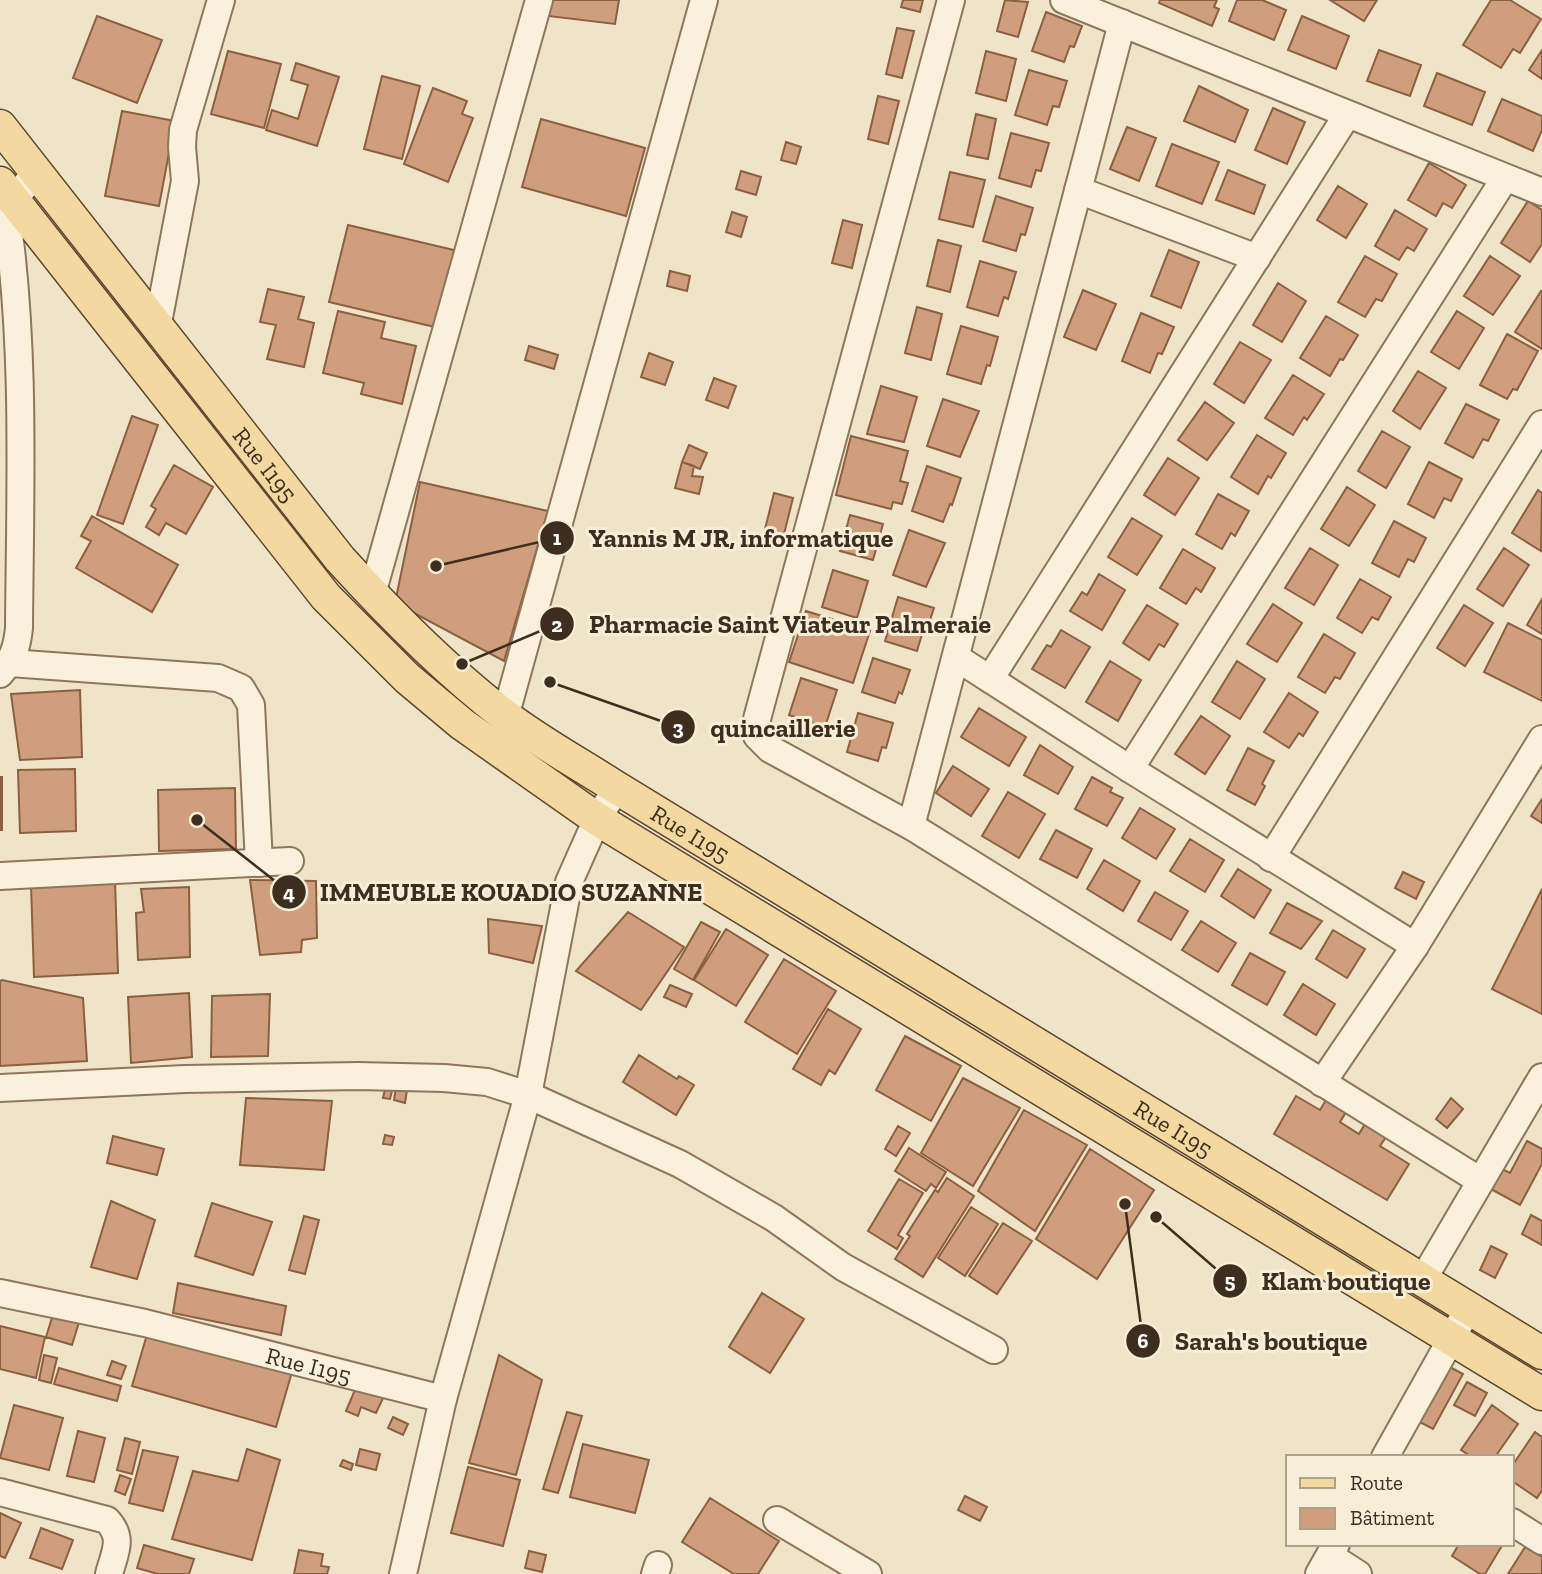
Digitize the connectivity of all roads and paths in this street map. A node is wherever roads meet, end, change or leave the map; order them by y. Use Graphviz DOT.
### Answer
graph roads {
  1 [pos="221,0"];
  2 [pos="539,0"];
  3 [pos="704,0"];
  4 [pos="951,0"];
  5 [pos="1064,0"];
  6 [pos="1122,23"];
  7 [pos="1347,115"];
  8 [pos="0,126"];
  9 [pos="35,173"];
  10 [pos="1505,178"];
  11 [pos="1079,190"];
  12 [pos="1542,192"];
  13 [pos="5,200"];
  14 [pos="1257,258"];
  15 [pos="157,328"];
  16 [pos="10,388"];
  17 [pos="1542,424"];
  18 [pos="372,594"];
  19 [pos="957,657"];
  20 [pos="5,668"];
  21 [pos="990,679"];
  22 [pos="505,717"];
  23 [pos="1542,739"];
  24 [pos="1130,769"];
  25 [pos="617,788"];
  26 [pos="597,819"];
  27 [pos="911,826"];
  28 [pos="1271,858"];
  29 [pos="290,861"];
  30 [pos="259,863"];
  31 [pos="0,876"];
  32 [pos="1415,946"];
  33 [pos="1542,1077"];
  34 [pos="1322,1083"];
  35 [pos="0,1088"];
  36 [pos="528,1095"];
  37 [pos="1535,1104"];
  38 [pos="1479,1180"];
  39 [pos="1422,1281"];
  40 [pos="0,1293"];
  41 [pos="1468,1309"];
  42 [pos="1452,1340"];
  43 [pos="994,1350"];
  44 [pos="1542,1353"];
  45 [pos="1542,1394"];
  46 [pos="443,1399"];
  47 [pos="1397,1452"];
  48 [pos="0,1492"];
  49 [pos="777,1520"];
  50 [pos="1514,1523"];
  51 [pos="1542,1541"];
  52 [pos="1328,1558"];
  53 [pos="109,1574"];
  54 [pos="403,1574"];
  55 [pos="868,1574"];
  56 [pos="1358,1574"];
  1 -- 15 [label="street"];
  2 -- 18 [label="street"];
  3 -- 22 [label="street"];
  4 -- 27 [label="street"];
  5 -- 6 [label="street"];
  6 -- 7 [label="street"];
  6 -- 11 [label="street"];
  7 -- 10 [label="street"];
  7 -- 14 [label="street"];
  8 -- 9 [label="main road, Rue I195"];
  9 -- 13 [label="street"];
  9 -- 15 [label="main road, Rue I195"];
  10 -- 12 [label="street"];
  10 -- 24 [label="street"];
  11 -- 14 [label="street"];
  11 -- 19 [label="street"];
  13 -- 16 [label="street"];
  13 -- 26 [label="main road, Rue I195"];
  14 -- 21 [label="street"];
  15 -- 18 [label="main road, Rue I195"];
  16 -- 20 [label="street"];
  17 -- 28 [label="street"];
  18 -- 22 [label="main road, Rue I195"];
  19 -- 21 [label="street"];
  19 -- 27 [label="street"];
  20 -- 30 [label="street"];
  21 -- 24 [label="street"];
  22 -- 25 [label="main road, Rue I195"];
  23 -- 32 [label="street"];
  24 -- 28 [label="street"];
  25 -- 26 [label="street"];
  25 -- 39 [label="main road, Rue I195"];
  26 -- 36 [label="street"];
  26 -- 42 [label="main road, Rue I195"];
  27 -- 34 [label="street"];
  28 -- 32 [label="street"];
  29 -- 30 [label="street"];
  30 -- 31 [label="street"];
  32 -- 34 [label="street"];
  33 -- 37 [label="street"];
  34 -- 38 [label="street"];
  35 -- 36 [label="street"];
  36 -- 43 [label="street"];
  36 -- 46 [label="street"];
  37 -- 38 [label="street"];
  38 -- 39 [label="street"];
  39 -- 41 [label="main road, Rue I195"];
  40 -- 46 [label="street, Rue I195"];
  41 -- 42 [label="street"];
  41 -- 44 [label="main road, Rue I195"];
  42 -- 45 [label="main road, Rue I195"];
  42 -- 47 [label="street"];
  46 -- 54 [label="street"];
  48 -- 53 [label="street"];
  49 -- 55 [label="street"];
  50 -- 51 [label="street"];
  52 -- 56 [label="street"];
}
